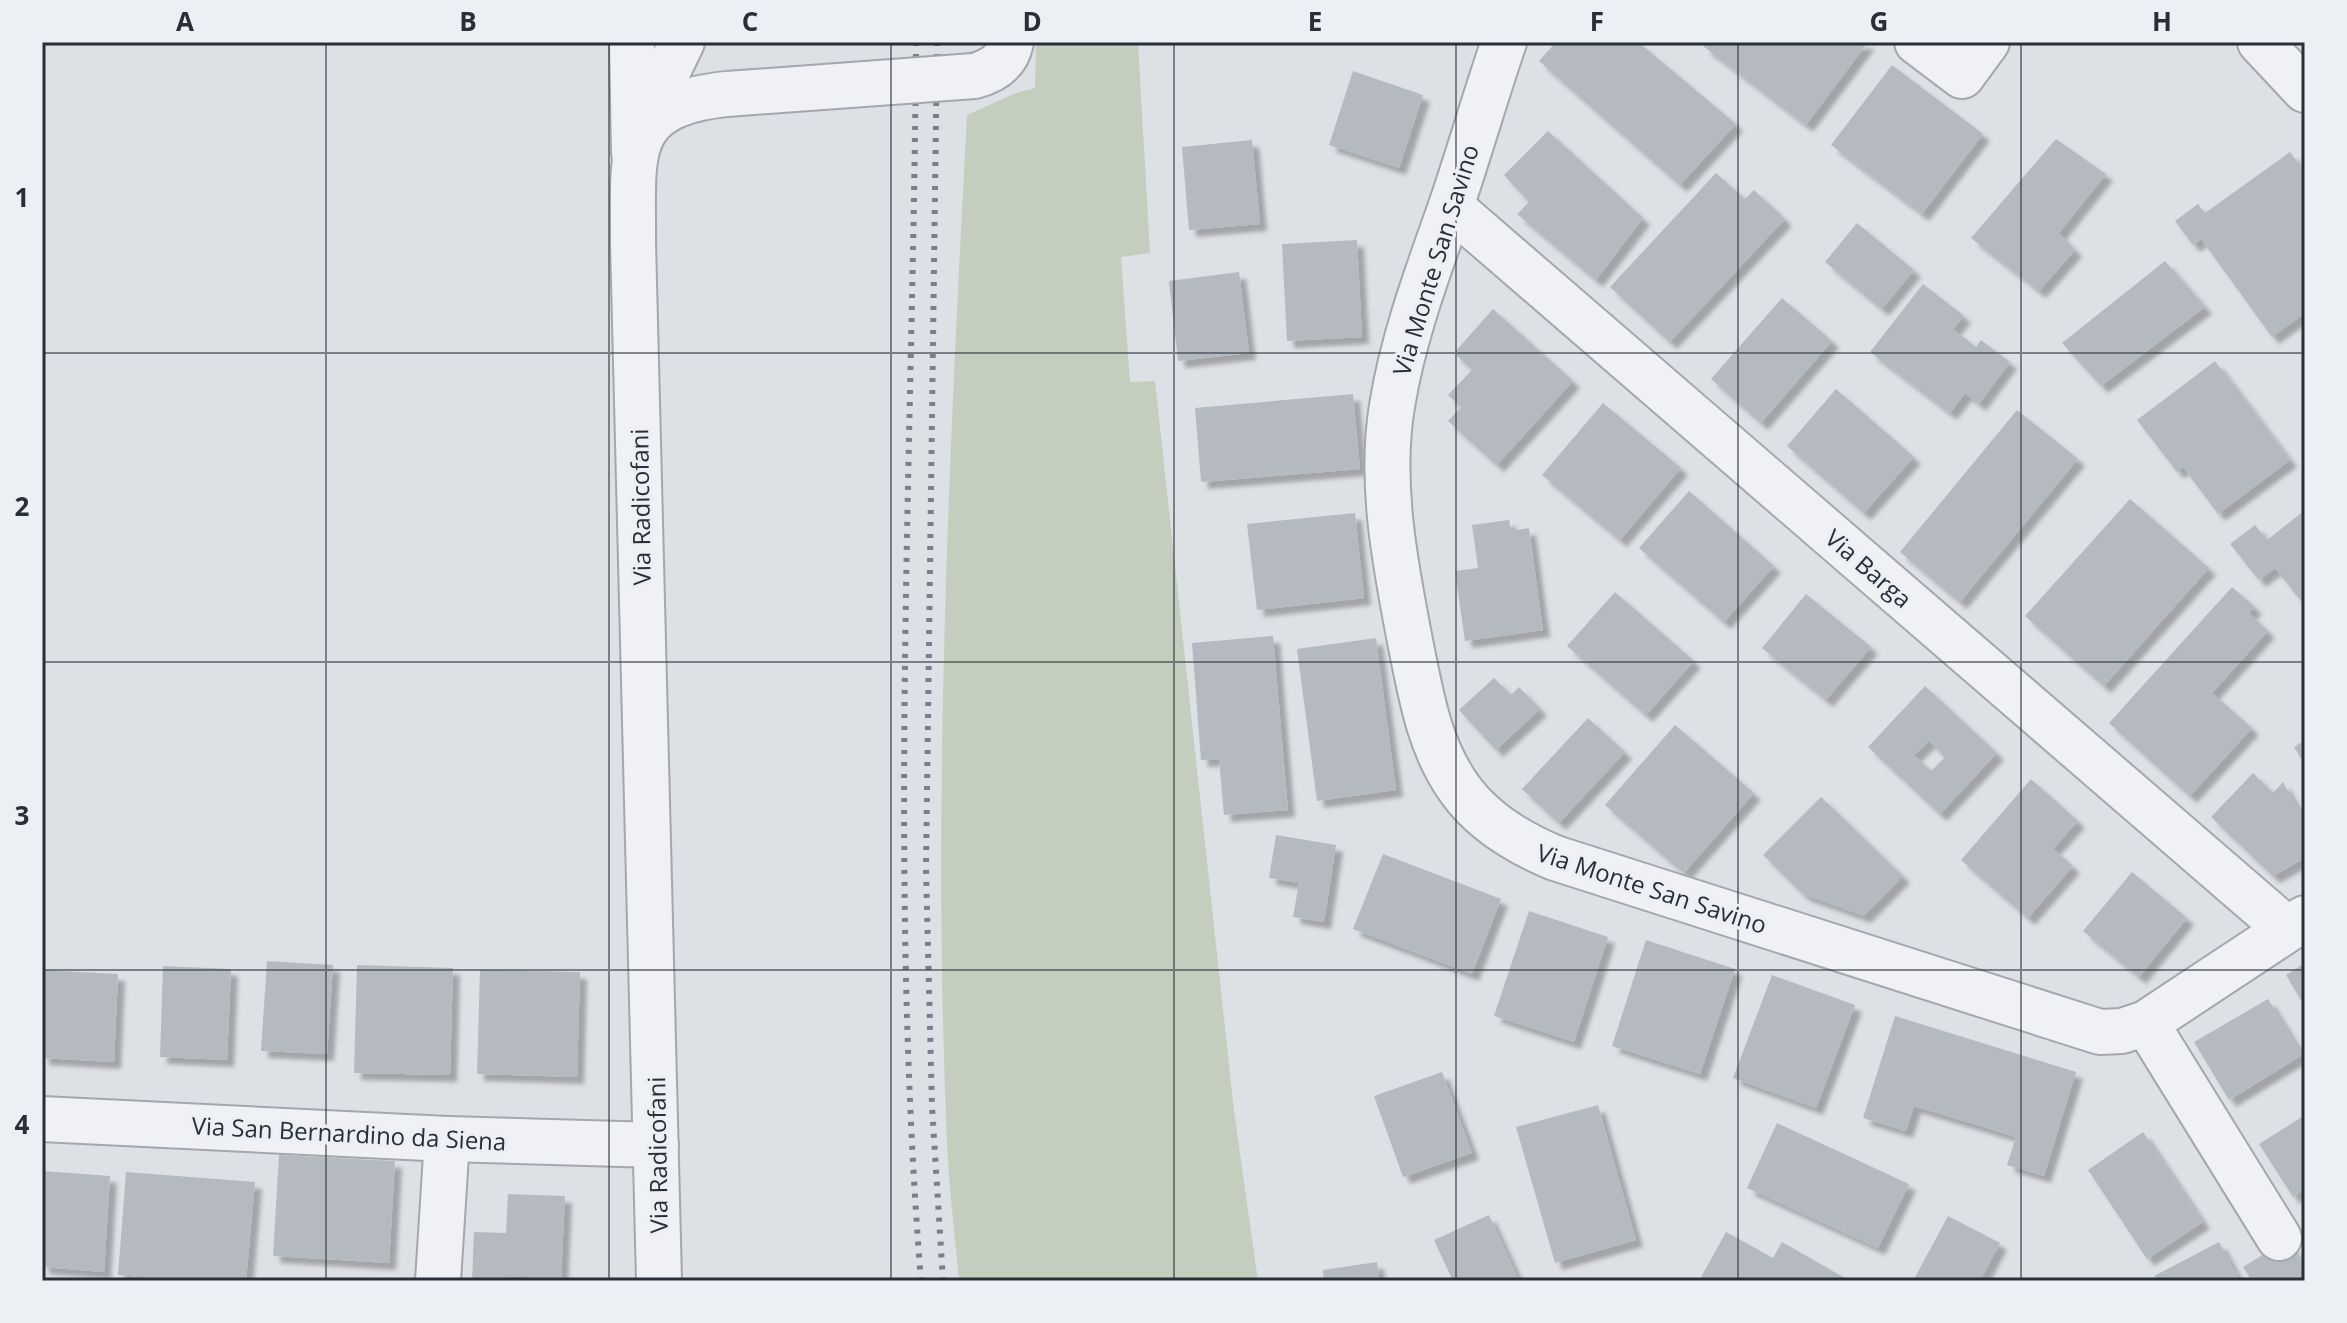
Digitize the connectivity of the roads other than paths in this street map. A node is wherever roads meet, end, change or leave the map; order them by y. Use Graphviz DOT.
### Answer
graph roads {
  1 [pos="632,42"];
  2 [pos="682,42"];
  3 [pos="1011,42"];
  4 [pos="1504,42"];
  5 [pos="1917,42"];
  6 [pos="1987,42"];
  7 [pos="2260,42"];
  8 [pos="2305,90"];
  9 [pos="643,137"];
  10 [pos="1451,207"];
  11 [pos="2296,923"];
  12 [pos="2146,1023"];
  13 [pos="42,1119"];
  14 [pos="447,1139"];
  15 [pos="656,1145"];
  16 [pos="2279,1238"];
  17 [pos="438,1281"];
  18 [pos="659,1281"];
  1 -- 9 [label="street, Via Radicofani"];
  2 -- 9 [label="street"];
  3 -- 9 [label="street, bridge"];
  4 -- 10 [label="street, Via Monte San Savino"];
  5 -- 6 [label="street"];
  7 -- 8 [label="street"];
  9 -- 15 [label="street, Via Radicofani"];
  10 -- 11 [label="street, Via Barga"];
  10 -- 12 [label="street, Via Monte San Savino"];
  11 -- 12 [label="street, Via Monte San Savino"];
  12 -- 16 [label="street"];
  13 -- 14 [label="street, Via San Bernardino da Siena"];
  14 -- 15 [label="street, Via San Bernardino da Siena"];
  14 -- 17 [label="street"];
  15 -- 18 [label="street, Via Radicofani"];
}
